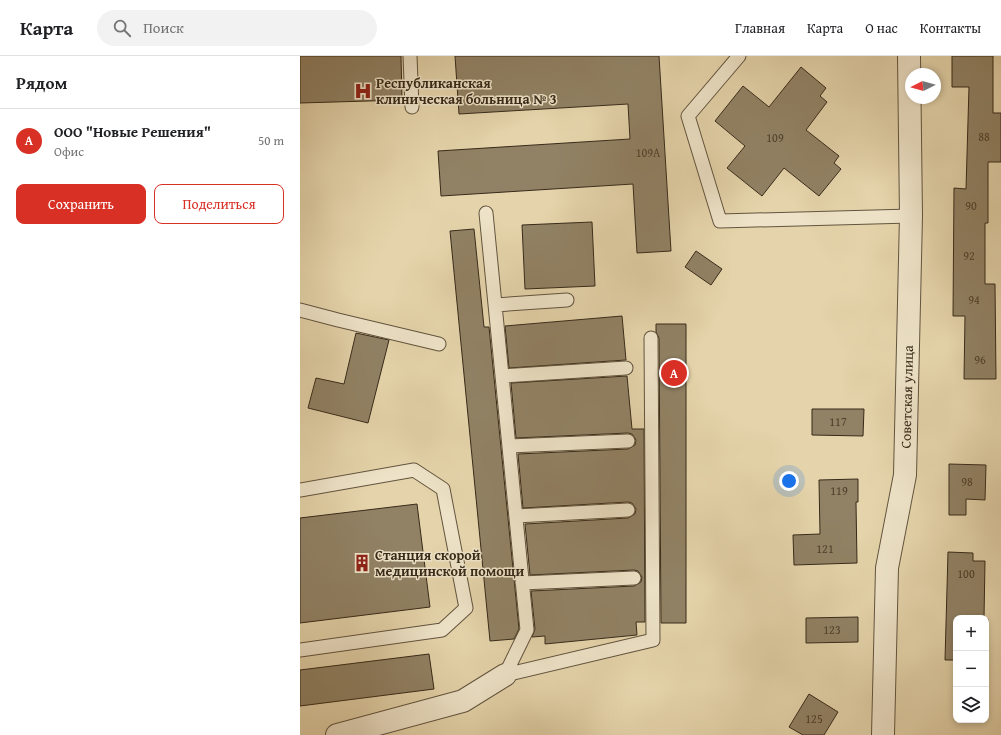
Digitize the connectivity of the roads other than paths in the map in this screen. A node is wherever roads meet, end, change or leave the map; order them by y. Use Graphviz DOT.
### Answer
graph roads {
  1 [pos="410,56"];
  2 [pos="739,56"];
  3 [pos="909,56"];
  4 [pos="412,108"];
  5 [pos="486,213"];
  6 [pos="911,216"];
  7 [pos="567,300"];
  8 [pos="495,305"];
  9 [pos="300,310"];
  10 [pos="652,338"];
  11 [pos="439,344"];
  12 [pos="626,368"];
  13 [pos="502,376"];
  14 [pos="628,441"];
  15 [pos="509,446"];
  16 [pos="300,490"];
  17 [pos="628,510"];
  18 [pos="516,516"];
  19 [pos="634,578"];
  20 [pos="522,583"];
  21 [pos="300,650"];
  22 [pos="505,675"];
  23 [pos="337,735"];
  24 [pos="883,735"];
  1 -- 4 [label="lane"];
  2 -- 6 [label="lane"];
  3 -- 6 [label="street, Советская улица"];
  5 -- 8 [label="lane"];
  6 -- 24 [label="street, Советская улица"];
  7 -- 8 [label="lane"];
  8 -- 13 [label="lane"];
  9 -- 11 [label="lane"];
  10 -- 22 [label="lane"];
  12 -- 13 [label="lane"];
  13 -- 15 [label="lane"];
  14 -- 15 [label="lane"];
  15 -- 18 [label="lane"];
  16 -- 21 [label="lane"];
  17 -- 18 [label="lane"];
  18 -- 20 [label="lane"];
  19 -- 20 [label="lane"];
  20 -- 22 [label="lane"];
  22 -- 23 [label="street"];
}
